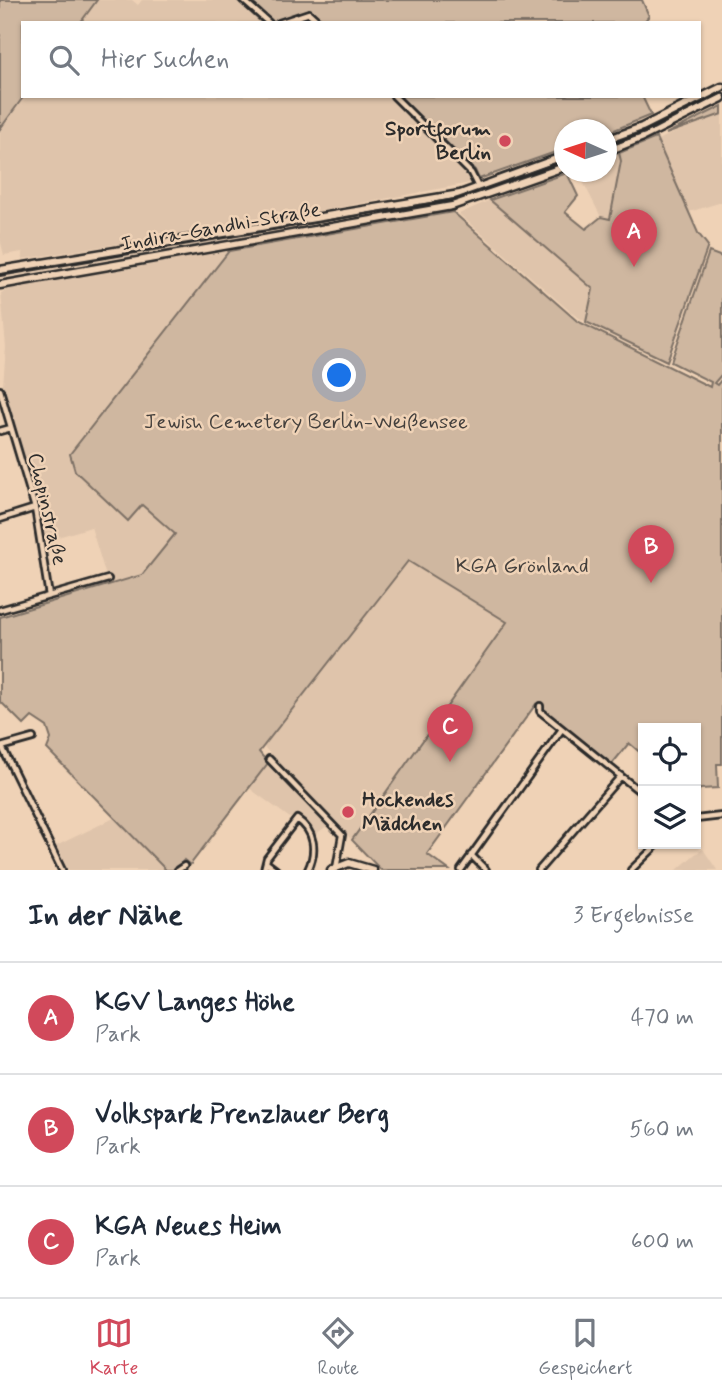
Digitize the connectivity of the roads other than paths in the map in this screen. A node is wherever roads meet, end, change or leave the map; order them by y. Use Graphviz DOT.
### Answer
graph roads {
  1 [pos="243,0"];
  2 [pos="267,21"];
  3 [pos="285,21"];
  4 [pos="318,21"];
  5 [pos="722,86"];
  6 [pos="701,96"];
  7 [pos="396,98"];
  8 [pos="697,98"];
  9 [pos="722,98"];
  10 [pos="628,132"];
  11 [pos="617,136"];
  12 [pos="632,142"];
  13 [pos="617,148"];
  14 [pos="554,160"];
  15 [pos="546,163"];
  16 [pos="554,171"];
  17 [pos="550,172"];
  18 [pos="478,187"];
  19 [pos="481,197"];
  20 [pos="72,260"];
  21 [pos="0,270"];
  22 [pos="74,270"];
  23 [pos="0,285"];
  24 [pos="0,390"];
  25 [pos="11,428"];
  26 [pos="0,431"];
  27 [pos="35,508"];
  28 [pos="0,519"];
  29 [pos="108,579"];
  30 [pos="49,596"];
  31 [pos="0,610"];
  32 [pos="540,706"];
  33 [pos="562,729"];
  34 [pos="33,738"];
  35 [pos="1,747"];
  36 [pos="269,759"];
  37 [pos="621,776"];
  38 [pos="638,790"];
  39 [pos="722,816"];
  40 [pos="701,818"];
  41 [pos="653,849"];
  42 [pos="340,853"];
  43 [pos="471,855"];
  44 [pos="349,863"];
  45 [pos="268,864"];
  46 [pos="184,866"];
  47 [pos="334,869"];
  48 [pos="62,870"];
  49 [pos="178,870"];
  50 [pos="264,870"];
  51 [pos="276,870"];
  52 [pos="308,870"];
  53 [pos="373,870"];
  54 [pos="461,870"];
  55 [pos="486,870"];
  56 [pos="539,870"];
  57 [pos="631,870"];
  1 -- 2 [label="street"];
  3 -- 4 [label="street"];
  5 -- 6 [label="main road"];
  7 -- 18 [label="street"];
  8 -- 10 [label="main road"];
  9 -- 12 [label="main road"];
  10 -- 11 [label="main road"];
  10 -- 12 [label="main road"];
  12 -- 13 [label="main road"];
  14 -- 15 [label="main road, Indira-Gandhi-Straße"];
  15 -- 17 [label="main road"];
  15 -- 18 [label="main road, Indira-Gandhi-Straße"];
  16 -- 17 [label="main road, Indira-Gandhi-Straße"];
  17 -- 19 [label="main road, Indira-Gandhi-Straße"];
  18 -- 19 [label="street"];
  18 -- 20 [label="main road, Indira-Gandhi-Straße"];
  19 -- 22 [label="main road, Indira-Gandhi-Straße"];
  20 -- 21 [label="main road, Indira-Gandhi-Straße"];
  20 -- 22 [label="main road"];
  22 -- 23 [label="main road, Indira-Gandhi-Straße"];
  24 -- 25 [label="street, Chopinstraße"];
  25 -- 26 [label="street"];
  25 -- 27 [label="street, Chopinstraße"];
  27 -- 28 [label="street"];
  27 -- 30 [label="street, Chopinstraße"];
  29 -- 30 [label="street"];
  30 -- 31 [label="street"];
  32 -- 33 [label="street"];
  33 -- 37 [label="street"];
  33 -- 43 [label="street"];
  34 -- 35 [label="street"];
  35 -- 48 [label="street"];
  36 -- 42 [label="street"];
  37 -- 38 [label="street"];
  37 -- 56 [label="street"];
  39 -- 40 [label="street"];
  41 -- 57 [label="street"];
  42 -- 44 [label="street"];
  42 -- 47 [label="street"];
  43 -- 54 [label="street"];
  43 -- 55 [label="street"];
  44 -- 47 [label="main road"];
  44 -- 53 [label="main road"];
  45 -- 50 [label="street"];
  45 -- 51 [label="street"];
  45 -- 52 [label="street"];
  46 -- 49 [label="street"];
}
